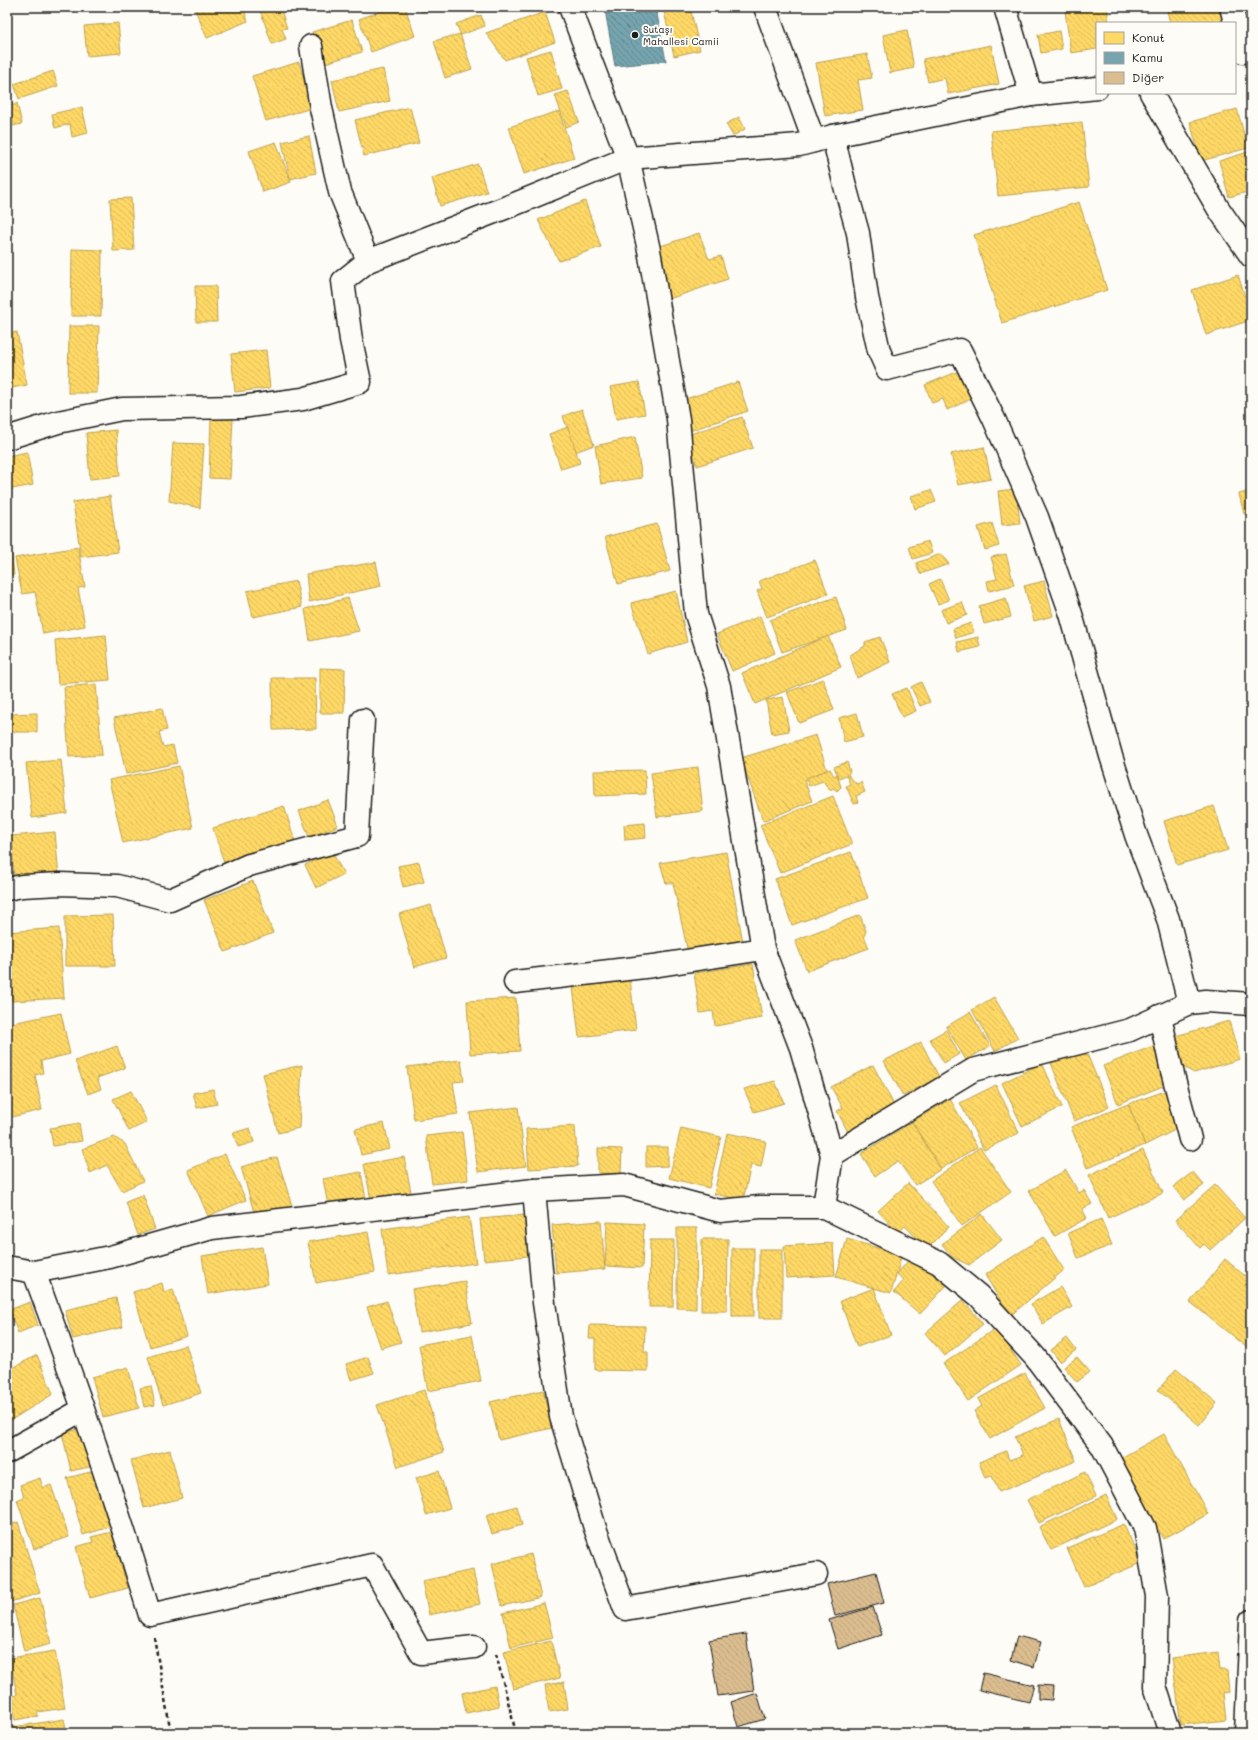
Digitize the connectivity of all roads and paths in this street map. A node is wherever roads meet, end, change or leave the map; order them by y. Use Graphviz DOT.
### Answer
graph roads {
  1 [pos="570,7"];
  2 [pos="765,7"];
  3 [pos="1005,7"];
  4 [pos="1231,7"];
  5 [pos="1235,22"];
  6 [pos="1236,26"];
  7 [pos="311,46"];
  8 [pos="1243,53"];
  9 [pos="1096,88"];
  10 [pos="1151,94"];
  11 [pos="1031,95"];
  12 [pos="824,138"];
  13 [pos="628,158"];
  14 [pos="1251,256"];
  15 [pos="368,261"];
  16 [pos="7,438"];
  17 [pos="364,720"];
  18 [pos="7,889"];
  19 [pos="763,949"];
  20 [pos="515,982"];
  21 [pos="1189,1003"];
  22 [pos="1251,1004"];
  23 [pos="1160,1016"];
  24 [pos="1190,1140"];
  25 [pos="832,1156"];
  26 [pos="534,1190"];
  27 [pos="824,1207"];
  28 [pos="7,1267"];
  29 [pos="34,1272"];
  30 [pos="82,1410"];
  31 [pos="7,1452"];
  32 [pos="816,1574"];
  33 [pos="150,1615"];
  34 [pos="1251,1621"];
  35 [pos="474,1647"];
  36 [pos="171,1733"];
  37 [pos="516,1733"];
  38 [pos="1170,1733"];
  39 [pos="1246,1733"];
  1 -- 13 [label="street"];
  2 -- 12 [label="street"];
  3 -- 11 [label="street"];
  4 -- 5 [label="street"];
  6 -- 8 [label="street"];
  7 -- 15 [label="street"];
  9 -- 11 [label="street"];
  10 -- 14 [label="street"];
  11 -- 12 [label="street"];
  12 -- 13 [label="street"];
  12 -- 21 [label="street"];
  13 -- 15 [label="street"];
  13 -- 19 [label="street"];
  15 -- 16 [label="street"];
  17 -- 18 [label="street"];
  19 -- 20 [label="street"];
  19 -- 25 [label="street"];
  21 -- 22 [label="street"];
  21 -- 23 [label="street"];
  23 -- 24 [label="street"];
  23 -- 25 [label="street"];
  25 -- 27 [label="street"];
  26 -- 27 [label="street"];
  26 -- 29 [label="street"];
  26 -- 32 [label="street"];
  27 -- 38 [label="street"];
  28 -- 29 [label="street"];
  29 -- 30 [label="street"];
  30 -- 31 [label="street"];
  30 -- 33 [label="street"];
  33 -- 35 [label="street"];
  33 -- 36 [label="path"];
  34 -- 39 [label="street"];
  35 -- 37 [label="path"];
}
